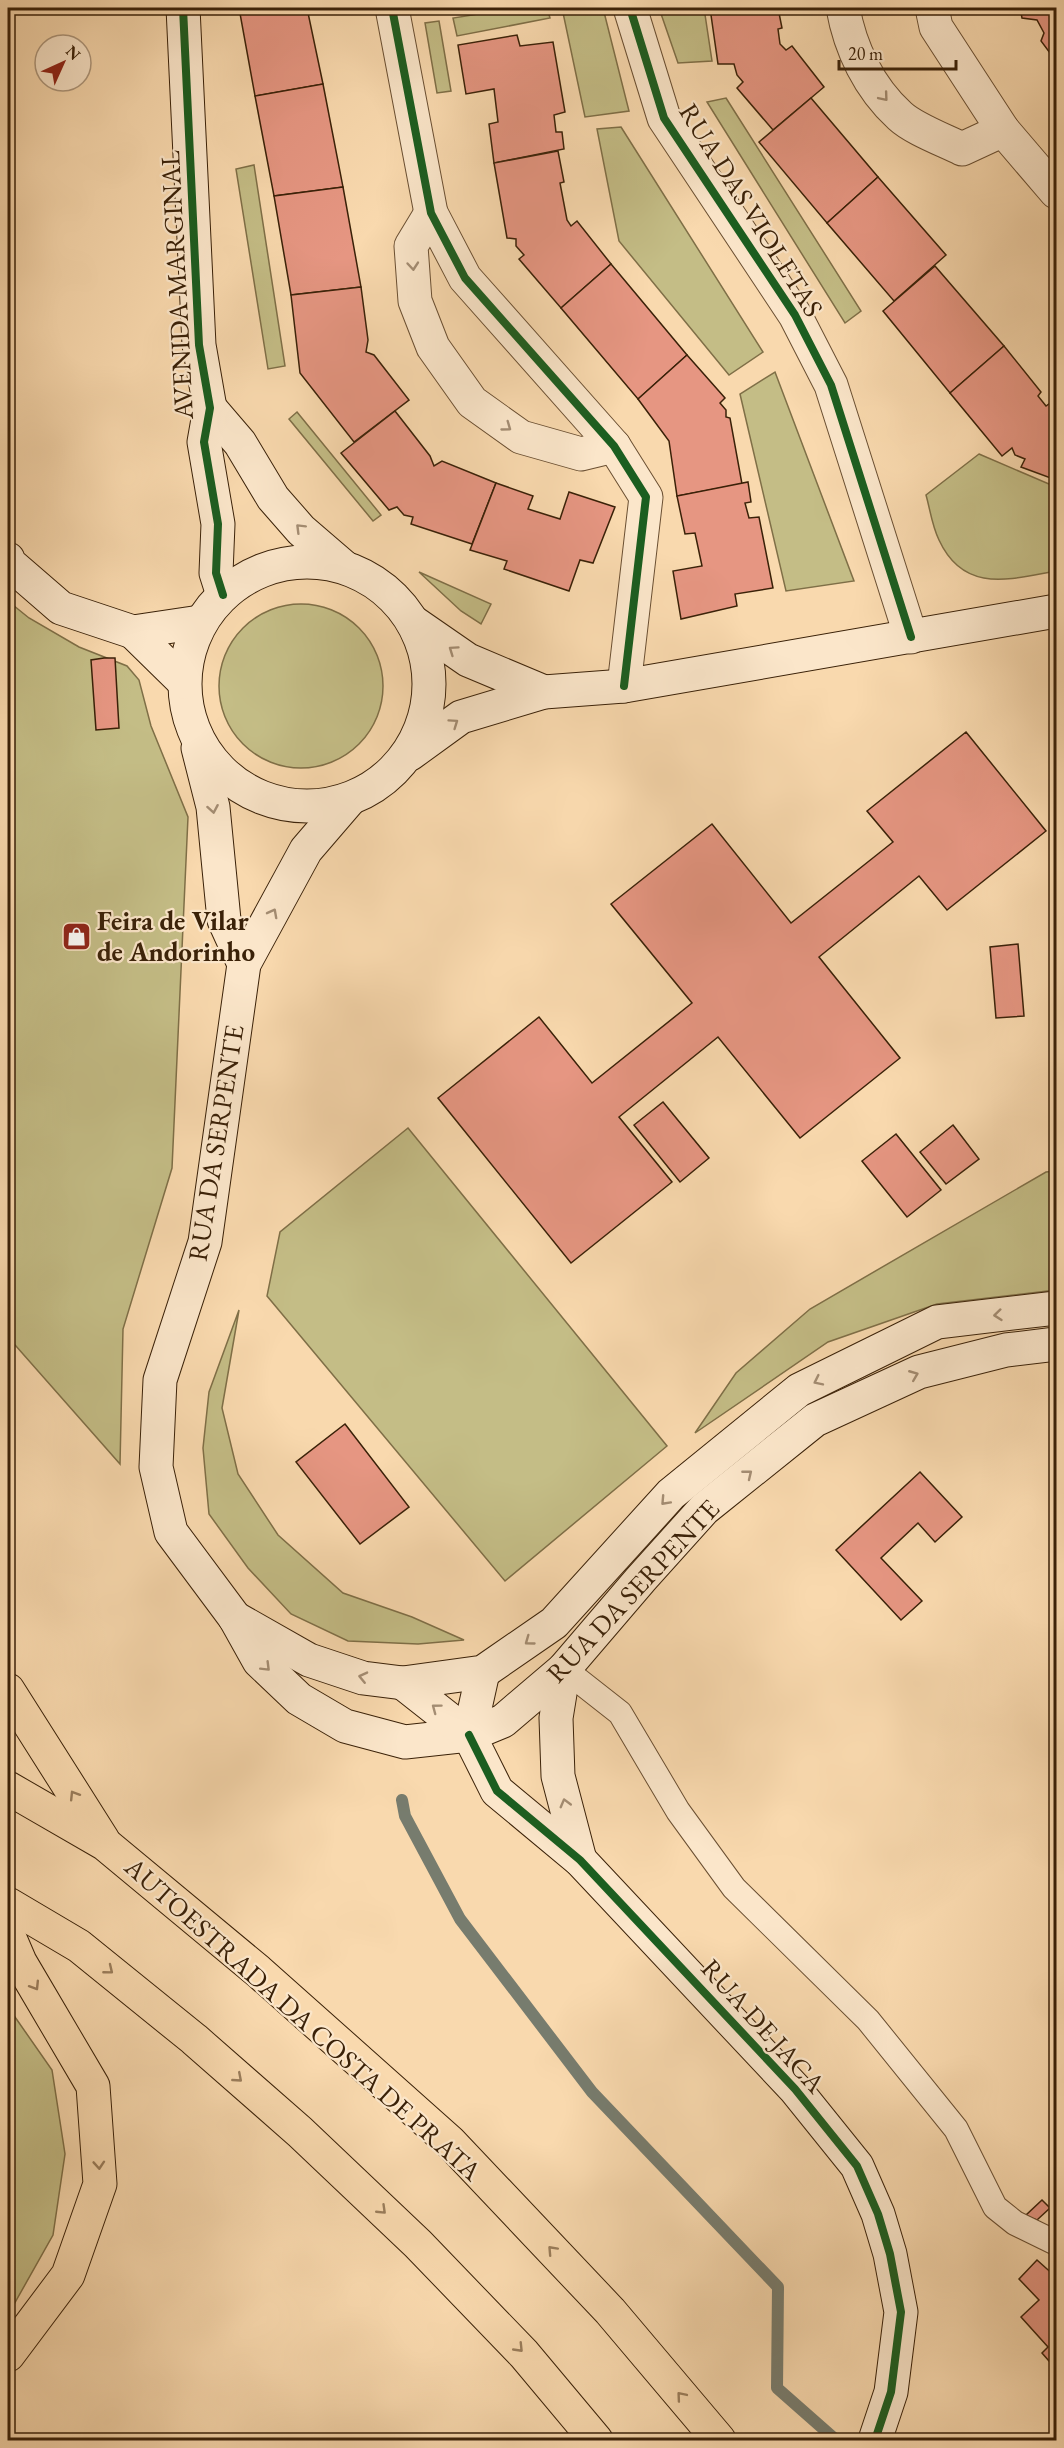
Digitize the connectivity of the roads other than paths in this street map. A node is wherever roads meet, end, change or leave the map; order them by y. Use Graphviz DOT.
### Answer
graph roads {
  1 [pos="183,8"];
  2 [pos="392,8"];
  3 [pos="630,8"];
  4 [pos="843,8"];
  5 [pos="932,8"];
  6 [pos="1004,130"];
  7 [pos="1056,192"];
  8 [pos="431,213"];
  9 [pos="210,408"];
  10 [pos="614,446"];
  11 [pos="8,559"];
  12 [pos="344,567"];
  13 [pos="223,595"];
  14 [pos="1056,611"];
  15 [pos="200,622"];
  16 [pos="413,622"];
  17 [pos="133,632"];
  18 [pos="911,637"];
  19 [pos="183,682"];
  20 [pos="624,686"];
  21 [pos="544,692"];
  22 [pos="194,732"];
  23 [pos="406,757"];
  24 [pos="349,800"];
  25 [pos="244,964"];
  26 [pos="1056,1308"];
  27 [pos="1056,1344"];
  28 [pos="235,1618"];
  29 [pos="564,1669"];
  30 [pos="483,1672"];
  31 [pos="403,1683"];
  32 [pos="8,1690"];
  33 [pos="469,1735"];
  34 [pos="8,1788"];
  35 [pos="105,1844"];
  36 [pos="580,1860"];
  37 [pos="8,1904"];
  38 [pos="8,1934"];
  39 [pos="1056,2243"];
  40 [pos="8,2355"];
  41 [pos="596,2440"];
  42 [pos="719,2440"];
  43 [pos="875,2440"];
  1 -- 9 [label="street, AVENIDA MARGINAL"];
  2 -- 8 [label="street"];
  3 -- 18 [label="street, RUA DAS VIOLETAS"];
  4 -- 6 [label="street, one-way"];
  5 -- 6 [label="street"];
  6 -- 7 [label="street"];
  8 -- 10 [label="street"];
  8 -- 10 [label="street, one-way"];
  12 -- 9 [label="street, AVENIDA MARGINAL, one-way"];
  9 -- 13 [label="street, AVENIDA MARGINAL"];
  10 -- 20 [label="street"];
  11 -- 17 [label="street"];
  12 -- 13 [label="street"];
  12 -- 16 [label="street"];
  13 -- 15 [label="street"];
  14 -- 18 [label="street"];
  15 -- 17 [label="street"];
  15 -- 19 [label="street"];
  21 -- 16 [label="street, one-way"];
  16 -- 23 [label="street"];
  17 -- 19 [label="street"];
  18 -- 20 [label="street"];
  19 -- 22 [label="street"];
  20 -- 21 [label="street"];
  23 -- 21 [label="street, one-way"];
  22 -- 24 [label="street"];
  22 -- 25 [label="street, one-way"];
  23 -- 24 [label="street"];
  25 -- 24 [label="street, RUA DA SERPENTE, one-way"];
  25 -- 28 [label="street, RUA DA SERPENTE"];
  26 -- 30 [label="street, RUA DA SERPENTE, one-way"];
  29 -- 27 [label="street, RUA DA SERPENTE, one-way"];
  31 -- 28 [label="street, RUA DA SERPENTE, one-way"];
  28 -- 33 [label="street, RUA DA SERPENTE, one-way"];
  29 -- 33 [label="street, RUA DA SERPENTE"];
  36 -- 29 [label="street, RUA DE JACA, one-way"];
  29 -- 39 [label="lane"];
  30 -- 31 [label="street, RUA DA SERPENTE"];
  30 -- 33 [label="street"];
  33 -- 31 [label="street, RUA DE JACA, one-way"];
  35 -- 32 [label="highway, one-way"];
  33 -- 36 [label="street, RUA DE JACA"];
  34 -- 35 [label="highway, AUTOESTRADA DA COSTA DE PRATA"];
  42 -- 35 [label="highway, AUTOESTRADA DA COSTA DE PRATA, one-way"];
  36 -- 43 [label="street, RUA DE JACA"];
  37 -- 41 [label="highway, one-way"];
  38 -- 40 [label="highway, one-way"];
}
